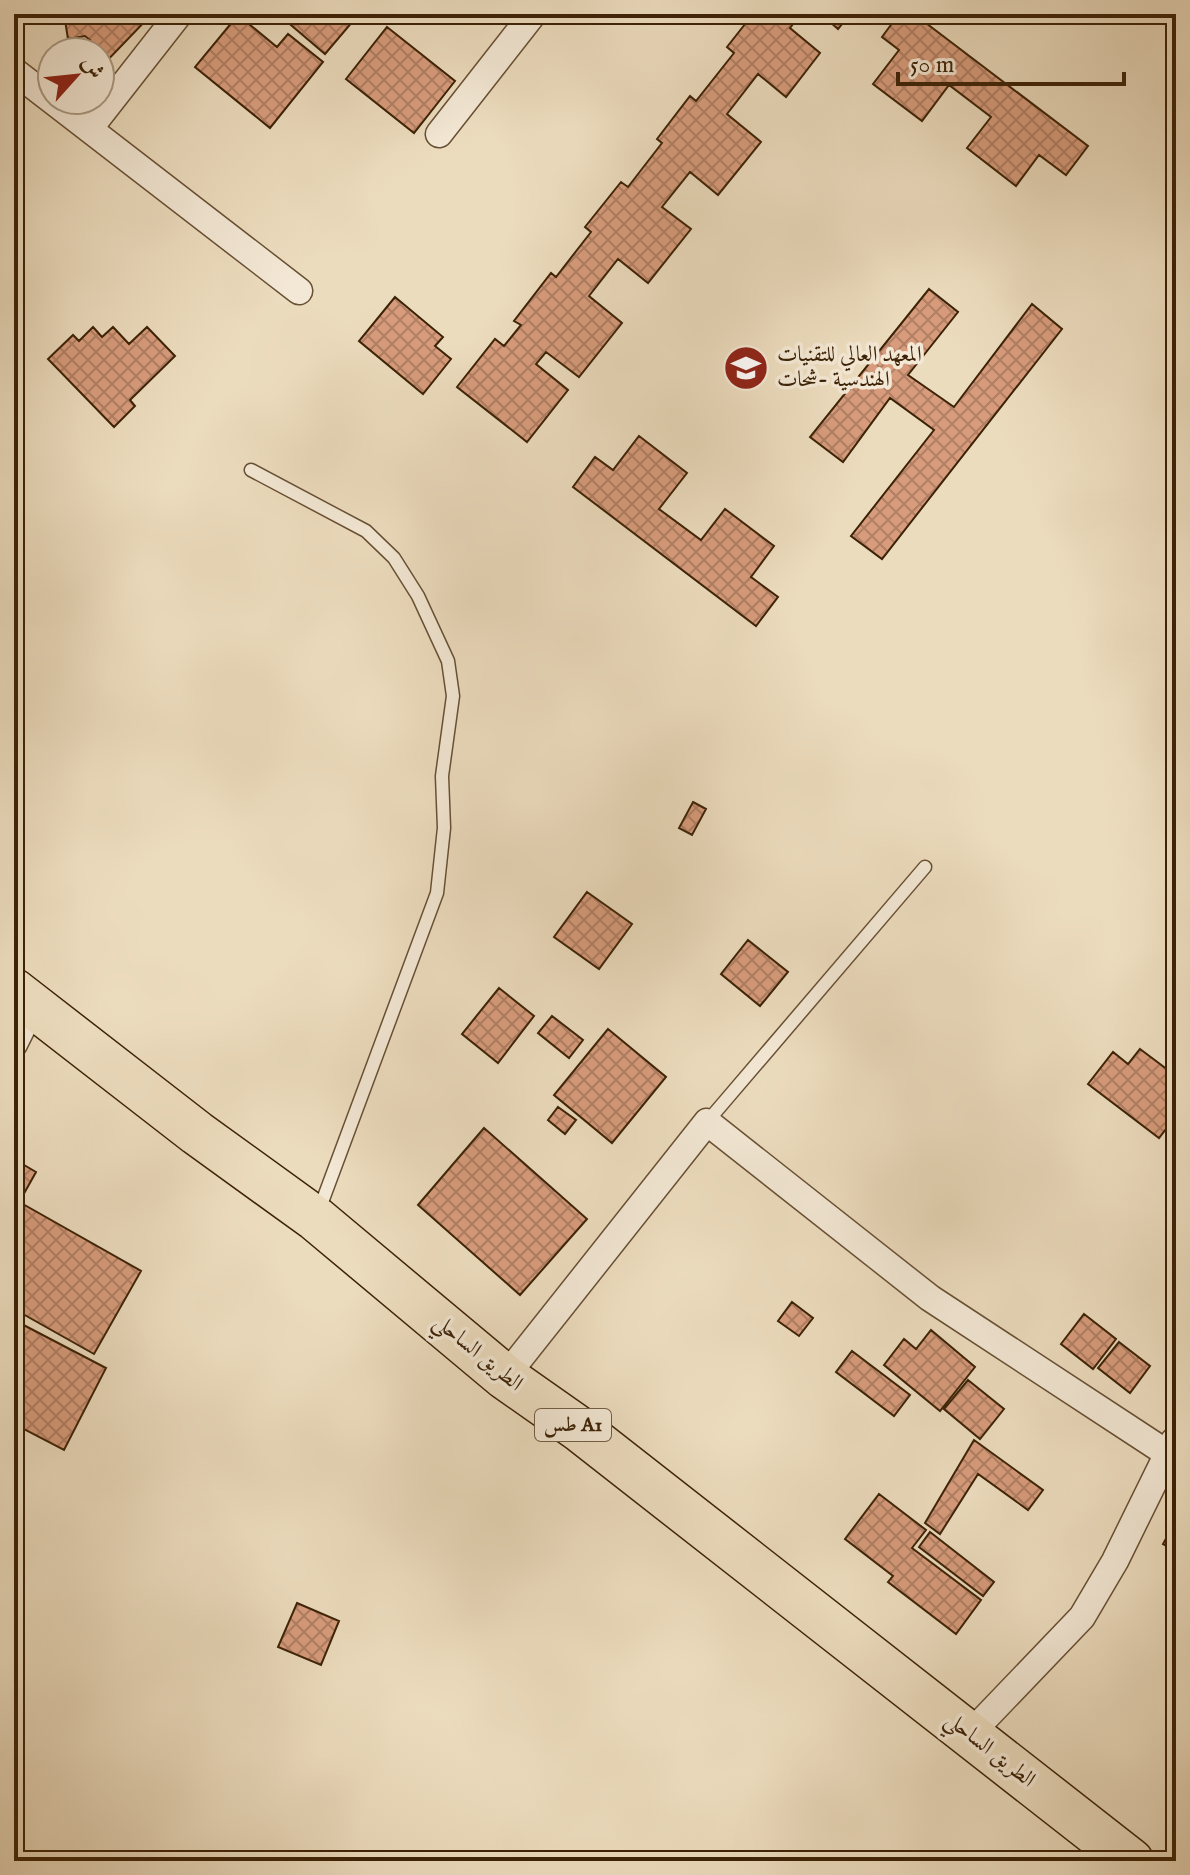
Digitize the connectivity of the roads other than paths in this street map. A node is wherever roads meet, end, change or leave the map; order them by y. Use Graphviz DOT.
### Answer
graph roads {
  1 [pos="179,14"];
  2 [pos="533,14"];
  3 [pos="14,71"];
  4 [pos="89,129"];
  5 [pos="439,134"];
  6 [pos="299,291"];
  7 [pos="251,470"];
  8 [pos="925,867"];
  9 [pos="24,998"];
  10 [pos="14,1044"];
  11 [pos="707,1122"];
  12 [pos="316,1219"];
  13 [pos="505,1377"];
  14 [pos="1172,1446"];
  15 [pos="970,1734"];
  16 [pos="1131,1861"];
  1 -- 4 [label="street"];
  2 -- 5 [label="street"];
  3 -- 4 [label="street"];
  4 -- 6 [label="street"];
  7 -- 12 [label="lane"];
  8 -- 11 [label="lane"];
  9 -- 10 [label="street"];
  9 -- 12 [label="highway, الطريق الساحلي / طس A1"];
  11 -- 13 [label="street"];
  11 -- 14 [label="street"];
  12 -- 13 [label="highway, الطريق الساحلي / طس A1"];
  13 -- 15 [label="highway, الطريق الساحلي / طس A1"];
  14 -- 15 [label="street"];
  15 -- 16 [label="highway, الطريق الساحلي / طس A1"];
}
